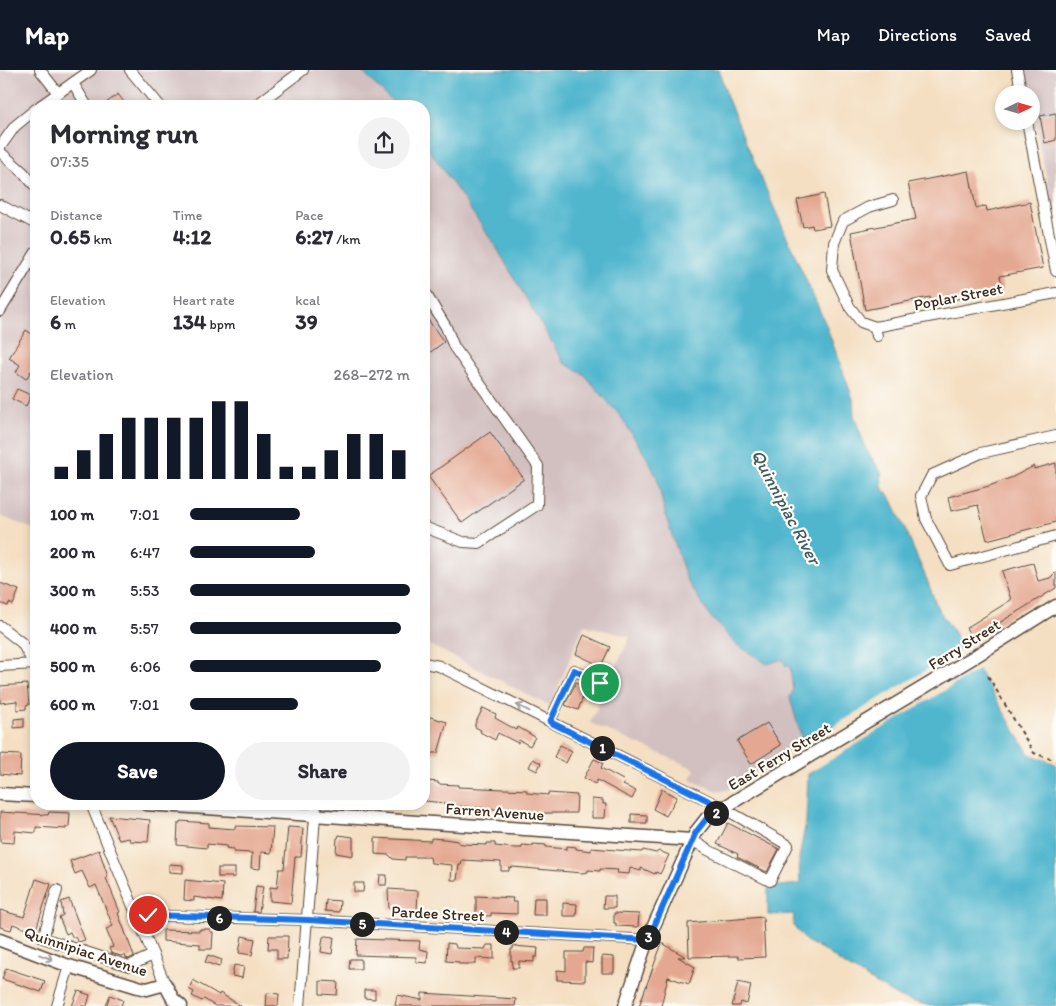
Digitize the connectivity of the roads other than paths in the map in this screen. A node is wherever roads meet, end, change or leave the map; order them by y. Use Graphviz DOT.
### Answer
graph roads {
  1 [pos="40,70"];
  2 [pos="91,70"];
  3 [pos="130,70"];
  4 [pos="303,70"];
  5 [pos="1017,70"];
  6 [pos="72,83"];
  7 [pos="1020,85"];
  8 [pos="58,93"];
  9 [pos="48,100"];
  10 [pos="83,100"];
  11 [pos="155,100"];
  12 [pos="263,100"];
  13 [pos="30,114"];
  14 [pos="1029,130"];
  15 [pos="0,147"];
  16 [pos="0,152"];
  17 [pos="30,180"];
  18 [pos="893,200"];
  19 [pos="0,205"];
  20 [pos="30,221"];
  21 [pos="30,262"];
  22 [pos="1056,271"];
  23 [pos="1056,293"];
  24 [pos="430,301"];
  25 [pos="0,311"];
  26 [pos="1056,436"];
  27 [pos="430,530"];
  28 [pos="1056,536"];
  29 [pos="1056,606"];
  30 [pos="0,626"];
  31 [pos="30,656"];
  32 [pos="430,664"];
  33 [pos="30,665"];
  34 [pos="0,666"];
  35 [pos="600,683"];
  36 [pos="890,709"];
  37 [pos="550,722"];
  38 [pos="0,794"];
  39 [pos="30,796"];
  40 [pos="723,808"];
  41 [pos="93,810"];
  42 [pos="315,810"];
  43 [pos="692,840"];
  44 [pos="57,890"];
  45 [pos="137,915"];
  46 [pos="308,920"];
  47 [pos="648,940"];
  48 [pos="1,944"];
  49 [pos="153,955"];
  50 [pos="69,966"];
  51 [pos="165,984"];
  52 [pos="177,1005"];
  53 [pos="57,1006"];
  54 [pos="300,1006"];
  55 [pos="625,1006"];
  1 -- 8 [label="street"];
  2 -- 6 [label="street"];
  3 -- 11 [label="street"];
  4 -- 12 [label="street"];
  5 -- 7 [label="street"];
  6 -- 8 [label="street"];
  6 -- 10 [label="street"];
  8 -- 9 [label="street"];
  13 -- 15 [label="street"];
  14 -- 22 [label="street"];
  16 -- 17 [label="street"];
  18 -- 23 [label="street, Poplar Street"];
  19 -- 20 [label="street"];
  21 -- 25 [label="street"];
  24 -- 27 [label="street"];
  26 -- 28 [label="street"];
  29 -- 36 [label="main road, Ferry Street"];
  30 -- 31 [label="street"];
  37 -- 32 [label="street, one-way"];
  33 -- 34 [label="street"];
  35 -- 37 [label="street"];
  36 -- 40 [label="main road, East Ferry Street"];
  37 -- 40 [label="street"];
  38 -- 39 [label="main road"];
  40 -- 43 [label="main road, East Ferry Street"];
  40 -- 43 [label="street"];
  41 -- 45 [label="street"];
  42 -- 43 [label="main road, Farren Avenue"];
  42 -- 46 [label="street"];
  43 -- 47 [label="main road, East Ferry Street"];
  44 -- 49 [label="street"];
  45 -- 46 [label="street, Pardee Street"];
  45 -- 49 [label="street"];
  46 -- 47 [label="street, Pardee Street"];
  46 -- 54 [label="street"];
  47 -- 55 [label="main road, East Ferry Street"];
  48 -- 50 [label="main road, Quinnipiac Avenue, one-way"];
  49 -- 51 [label="street"];
  50 -- 51 [label="main road, Quinnipiac Avenue"];
  50 -- 53 [label="street"];
  51 -- 52 [label="main road, Quinnipiac Avenue"];
}
